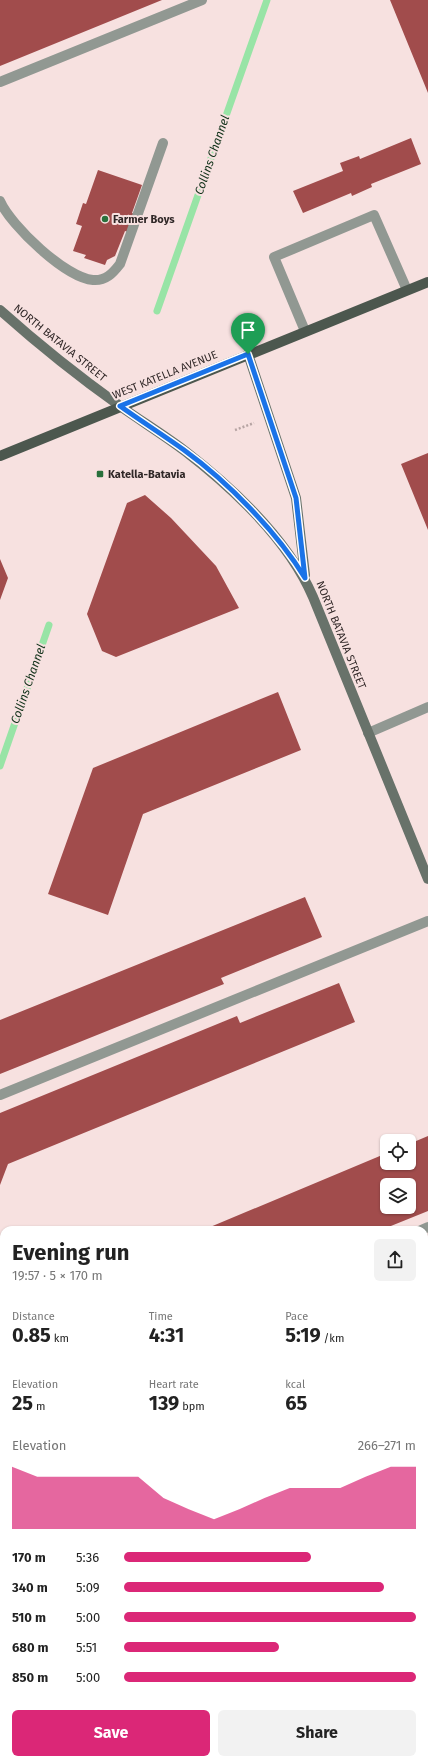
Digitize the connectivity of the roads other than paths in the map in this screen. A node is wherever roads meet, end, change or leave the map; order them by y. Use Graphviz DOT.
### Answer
graph roads {
  1 [pos="202,0"];
  2 [pos="0,82"];
  3 [pos="163,143"];
  4 [pos="0,201"];
  5 [pos="428,282"];
  6 [pos="407,290"];
  7 [pos="0,310"];
  8 [pos="305,331"];
  9 [pos="248,354"];
  10 [pos="120,406"];
  11 [pos="0,456"];
  12 [pos="305,578"];
  13 [pos="428,707"];
  14 [pos="368,733"];
  15 [pos="428,880"];
  16 [pos="428,921"];
  17 [pos="0,1095"];
  1 -- 2 [label="lane"];
  3 -- 4 [label="lane"];
  5 -- 6 [label="main road, WEST KATELLA AVENUE"];
  6 -- 8 [label="main road, WEST KATELLA AVENUE"];
  6 -- 8 [label="lane"];
  7 -- 10 [label="street, NORTH BATAVIA STREET"];
  8 -- 9 [label="main road, WEST KATELLA AVENUE"];
  9 -- 10 [label="main road, WEST KATELLA AVENUE"];
  9 -- 12 [label="street"];
  10 -- 11 [label="main road, WEST KATELLA AVENUE"];
  10 -- 12 [label="street, NORTH BATAVIA STREET"];
  12 -- 14 [label="street, NORTH BATAVIA STREET"];
  13 -- 14 [label="lane"];
  14 -- 15 [label="street, NORTH BATAVIA STREET"];
  16 -- 17 [label="lane"];
}
